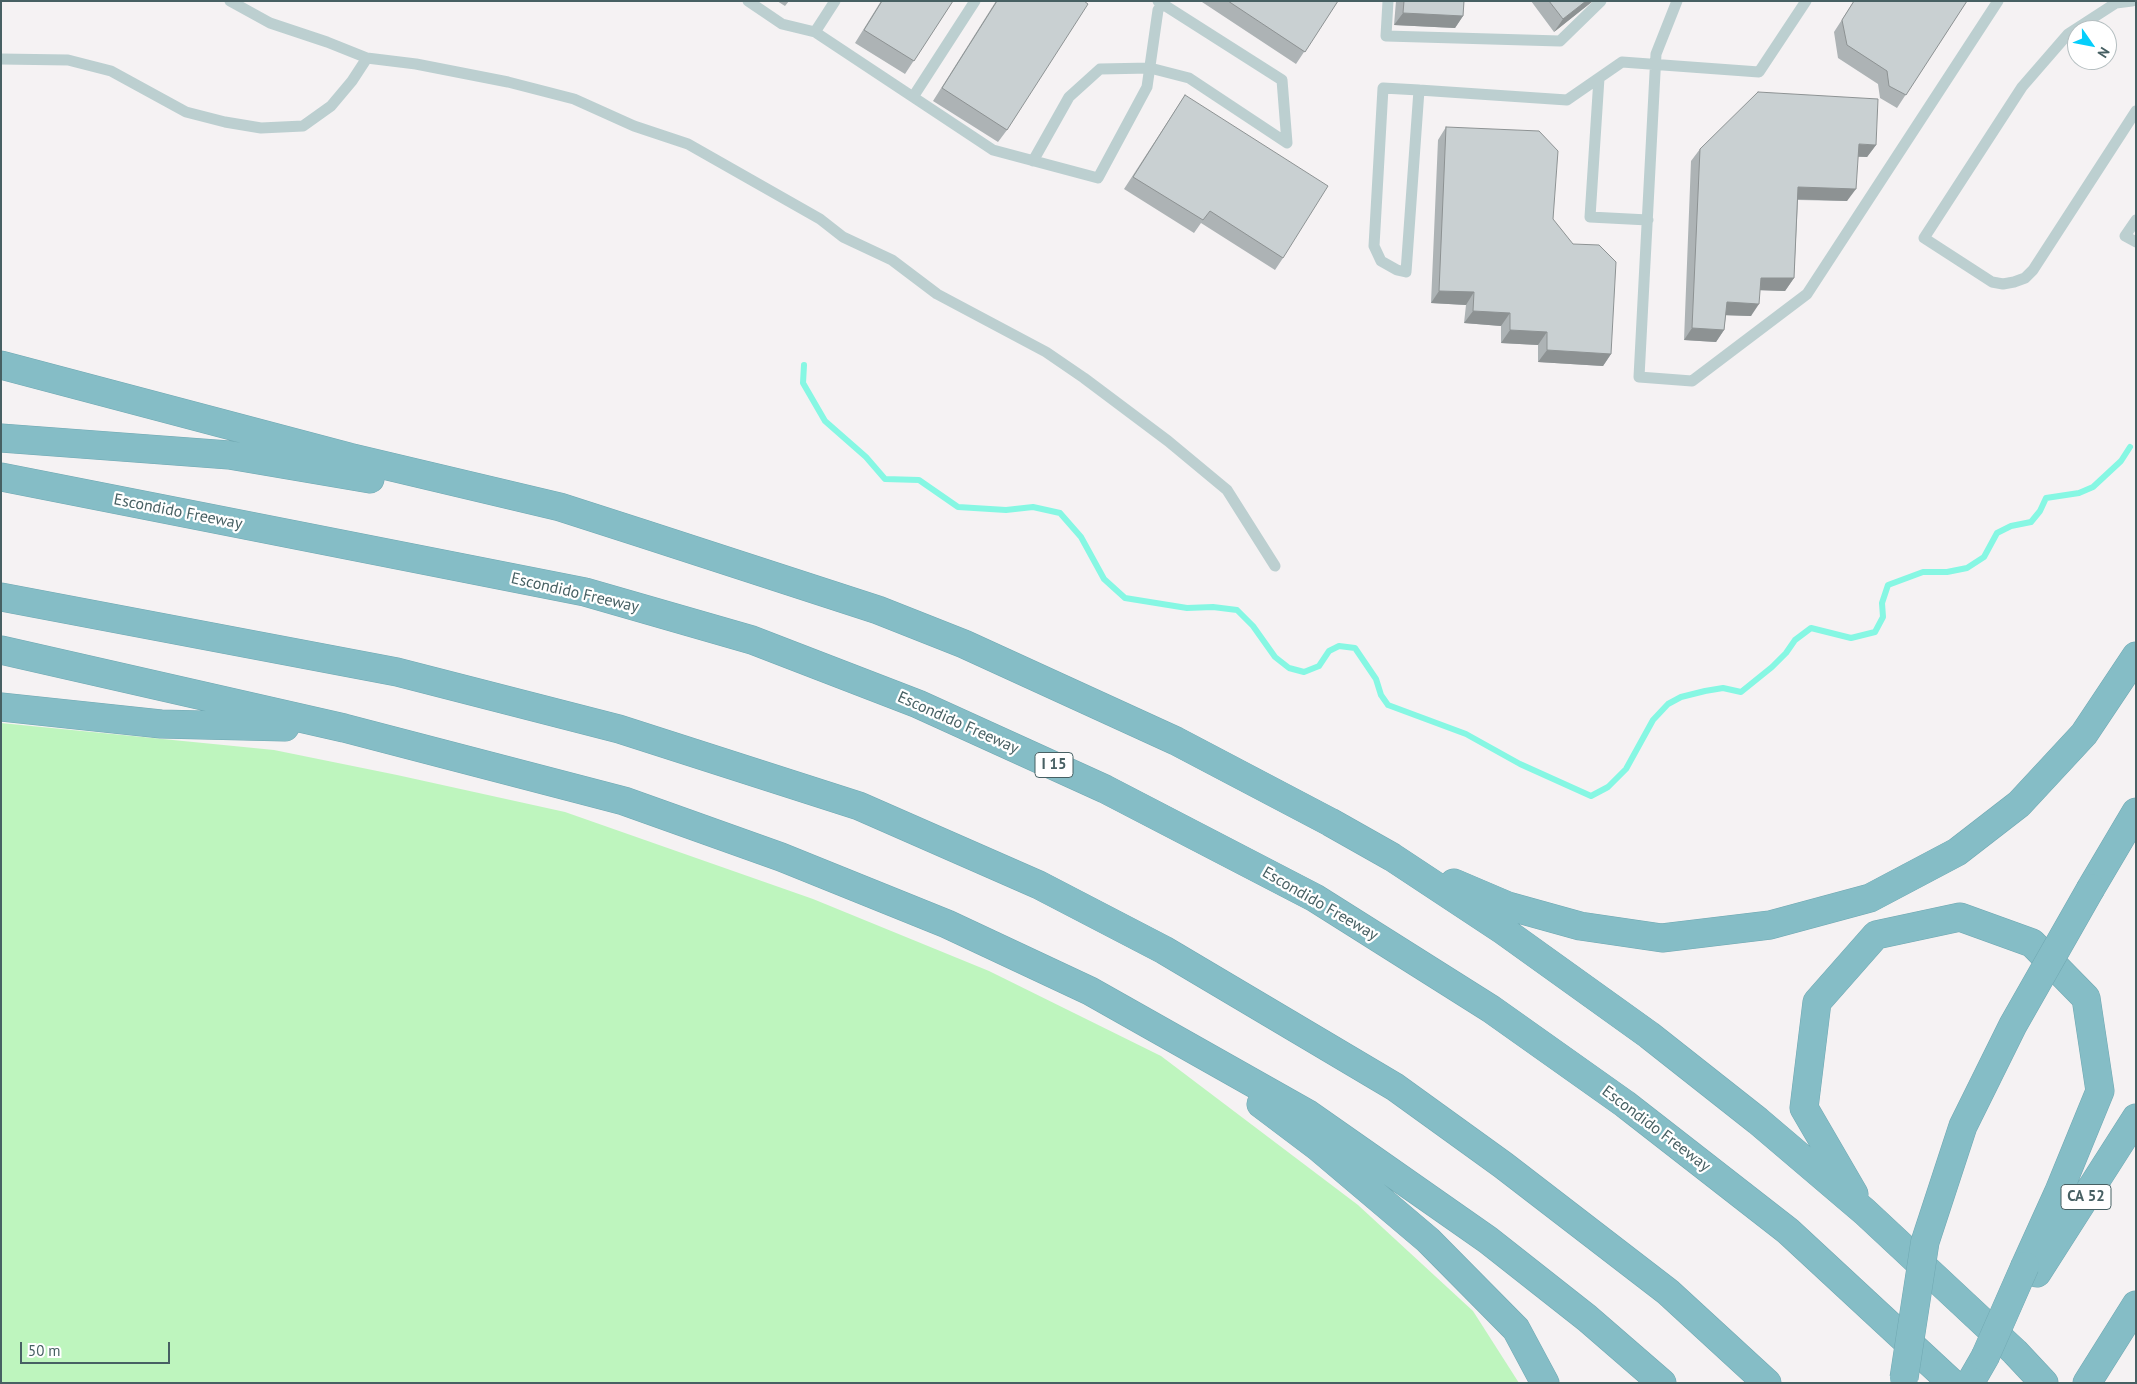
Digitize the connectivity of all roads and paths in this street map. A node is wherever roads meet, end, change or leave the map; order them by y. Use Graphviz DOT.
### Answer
graph roads {
  1 [pos="230,1"];
  2 [pos="748,1"];
  3 [pos="835,1"];
  4 [pos="975,1"];
  5 [pos="1388,1"];
  6 [pos="1601,1"];
  7 [pos="1678,1"];
  8 [pos="1806,1"];
  9 [pos="1998,1"];
  10 [pos="2132,1"];
  11 [pos="1161,2"];
  12 [pos="815,32"];
  13 [pos="367,58"];
  14 [pos="1,59"];
  15 [pos="1656,66"];
  16 [pos="1150,68"];
  17 [pos="1599,78"];
  18 [pos="1418,90"];
  19 [pos="913,97"];
  20 [pos="2136,111"];
  21 [pos="1033,161"];
  22 [pos="1648,220"];
  23 [pos="2136,220"];
  24 [pos="2136,242"];
  25 [pos="1,365"];
  26 [pos="1,438"];
  27 [pos="1,477"];
  28 [pos="644,534"];
  29 [pos="1275,566"];
  30 [pos="1,597"];
  31 [pos="1,650"];
  32 [pos="2136,656"];
  33 [pos="1,707"];
  34 [pos="344,728"];
  35 [pos="2136,812"];
  36 [pos="1392,857"];
  37 [pos="1159,1028"];
  38 [pos="2136,1118"];
  39 [pos="1865,1212"];
  40 [pos="2030,1271"];
  41 [pos="2136,1305"];
  42 [pos="1545,1383"];
  43 [pos="1662,1383"];
  44 [pos="1767,1383"];
  45 [pos="1904,1383"];
  46 [pos="1952,1383"];
  47 [pos="1970,1383"];
  48 [pos="2044,1383"];
  49 [pos="2087,1383"];
  1 -- 13 [label="lane"];
  2 -- 12 [label="lane"];
  3 -- 12 [label="lane"];
  4 -- 19 [label="lane"];
  5 -- 6 [label="lane"];
  7 -- 15 [label="lane"];
  8 -- 15 [label="lane"];
  9 -- 22 [label="lane"];
  10 -- 20 [label="lane"];
  11 -- 16 [label="lane"];
  11 -- 16 [label="lane"];
  12 -- 19 [label="lane"];
  13 -- 14 [label="lane"];
  13 -- 29 [label="lane"];
  15 -- 17 [label="lane"];
  15 -- 22 [label="lane"];
  16 -- 21 [label="lane"];
  16 -- 21 [label="lane"];
  17 -- 18 [label="lane"];
  17 -- 22 [label="lane"];
  18 -- 18 [label="lane"];
  19 -- 21 [label="lane"];
  23 -- 24 [label="lane"];
  25 -- 28 [label="highway"];
  26 -- 28 [label="highway"];
  27 -- 46 [label="highway, Escondido Freeway / I 15"];
  28 -- 36 [label="highway"];
  30 -- 44 [label="highway"];
  31 -- 34 [label="highway"];
  32 -- 36 [label="highway"];
  33 -- 34 [label="highway"];
  34 -- 37 [label="highway"];
  35 -- 45 [label="highway, bridge"];
  36 -- 39 [label="highway"];
  37 -- 42 [label="highway"];
  37 -- 43 [label="highway"];
  38 -- 40 [label="highway, CA 52"];
  39 -- 40 [label="highway"];
  39 -- 48 [label="highway"];
  40 -- 47 [label="highway, bridge"];
  41 -- 49 [label="highway"];
}
